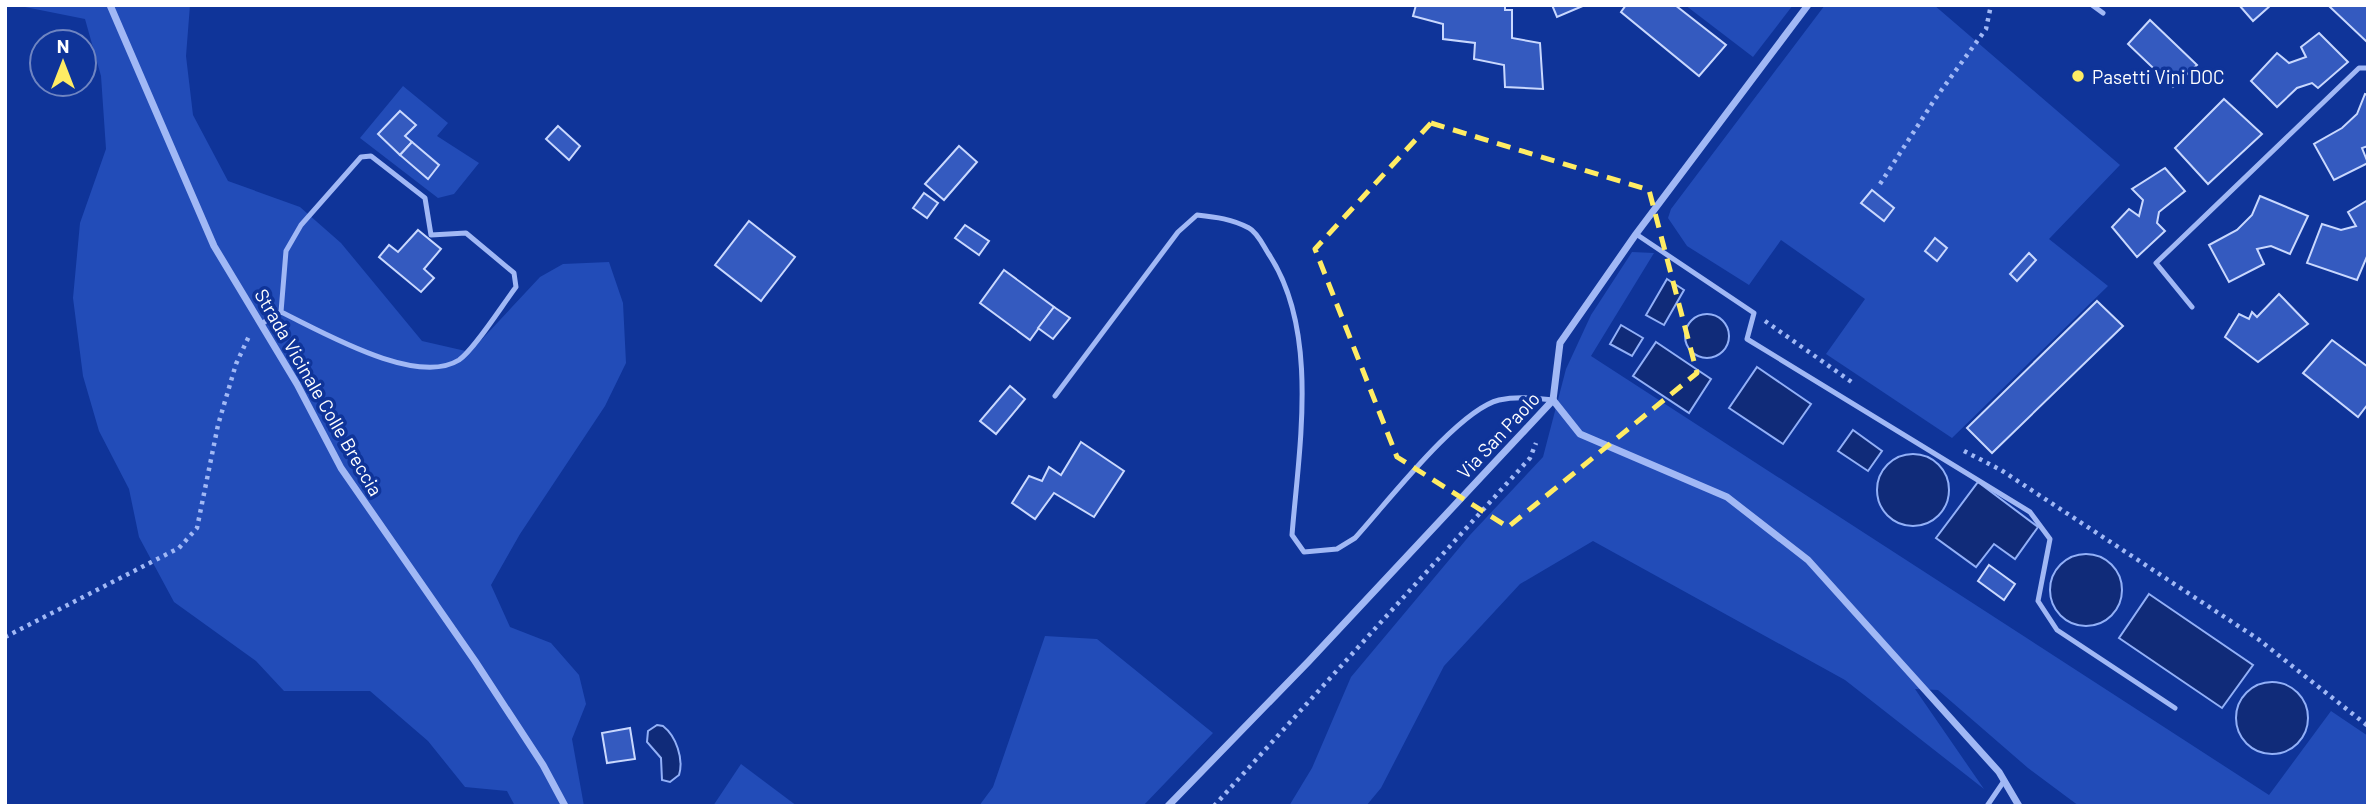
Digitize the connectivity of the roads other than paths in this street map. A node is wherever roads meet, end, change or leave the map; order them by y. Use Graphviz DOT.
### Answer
graph roads {
  1 [pos="110,5"];
  2 [pos="1808,5"];
  3 [pos="2092,5"];
  4 [pos="2103,13"];
  5 [pos="2368,68"];
  6 [pos="1636,234"];
  7 [pos="2192,307"];
  8 [pos="281,312"];
  9 [pos="261,324"];
  10 [pos="1055,396"];
  11 [pos="1553,400"];
  12 [pos="2175,708"];
  13 [pos="2004,781"];
  14 [pos="565,806"];
  15 [pos="1168,806"];
  16 [pos="1987,806"];
  17 [pos="2019,806"];
  1 -- 9 [label="street, Strada Vicinale Colle Breccia"];
  2 -- 6 [label="street, Via San Paolo"];
  3 -- 4 [label="lane"];
  5 -- 7 [label="lane"];
  6 -- 11 [label="street, Via San Paolo"];
  6 -- 12 [label="lane"];
  8 -- 8 [label="lane"];
  8 -- 9 [label="lane"];
  9 -- 14 [label="street, Strada Vicinale Colle Breccia"];
  10 -- 11 [label="lane"];
  11 -- 13 [label="street"];
  11 -- 15 [label="street, Via San Paolo"];
  13 -- 16 [label="lane"];
  13 -- 17 [label="street"];
}
